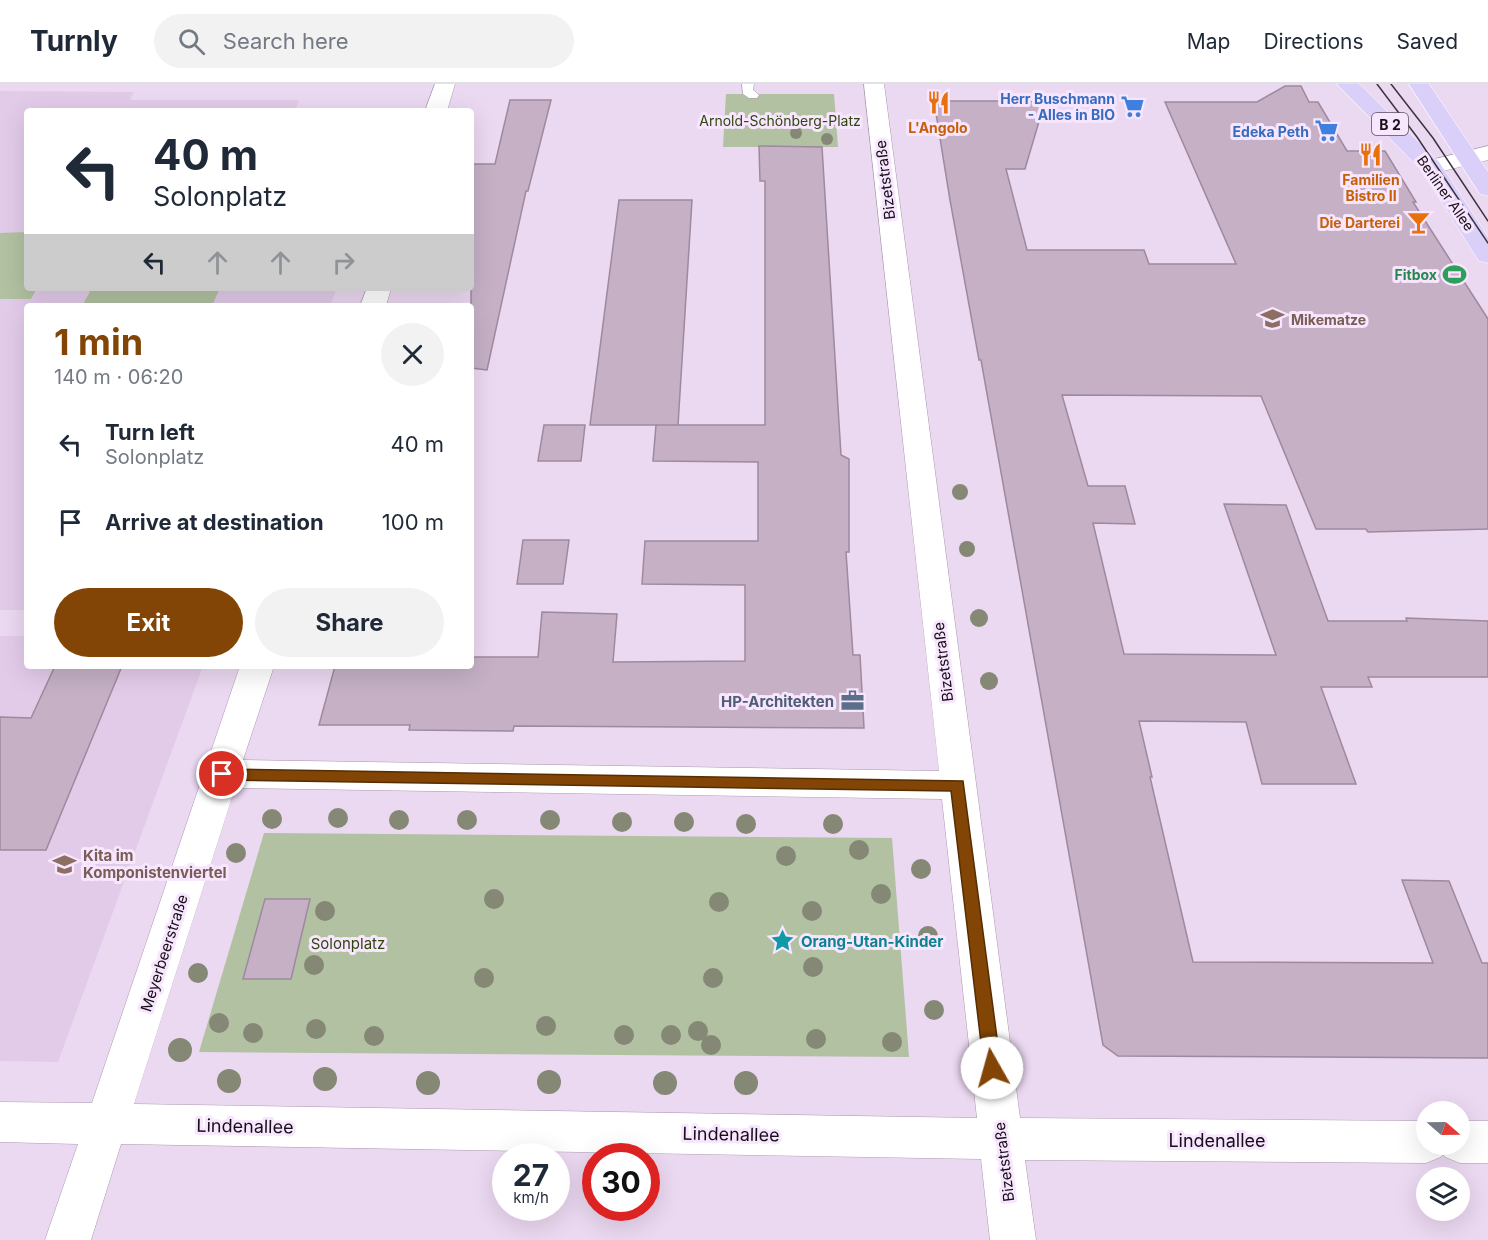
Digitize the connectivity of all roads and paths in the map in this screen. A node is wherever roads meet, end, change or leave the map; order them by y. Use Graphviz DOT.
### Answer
graph roads {
  1 [pos="445,84"];
  2 [pos="874,84"];
  3 [pos="1347,84"];
  4 [pos="1419,84"];
  5 [pos="437,108"];
  6 [pos="1478,156"];
  7 [pos="1431,167"];
  8 [pos="1488,189"];
  9 [pos="1488,256"];
  10 [pos="256,669"];
  11 [pos="222,774"];
  12 [pos="958,785"];
  13 [pos="0,1122"];
  14 [pos="107,1124"];
  15 [pos="1001,1139"];
  16 [pos="1416,1142"];
  17 [pos="1470,1142"];
  18 [pos="1488,1142"];
  19 [pos="68,1240"];
  20 [pos="1013,1240"];
  1 -- 5 [label="street"];
  2 -- 12 [label="street, Bizetstraße"];
  3 -- 7 [label="main road, Berliner Allee / B 2"];
  4 -- 6 [label="main road"];
  6 -- 7 [label="street"];
  6 -- 8 [label="main road"];
  7 -- 9 [label="main road, Berliner Allee / B 2"];
  10 -- 11 [label="street, Meyerbeerstraße"];
  11 -- 12 [label="street"];
  11 -- 14 [label="street, Meyerbeerstraße"];
  12 -- 15 [label="street, Bizetstraße"];
  13 -- 14 [label="street, Lindenallee"];
  14 -- 15 [label="street, Lindenallee"];
  14 -- 19 [label="street, Meyerbeerstraße"];
  15 -- 16 [label="street, Lindenallee"];
  15 -- 20 [label="street, Bizetstraße"];
  17 -- 18 [label="street"];
}
